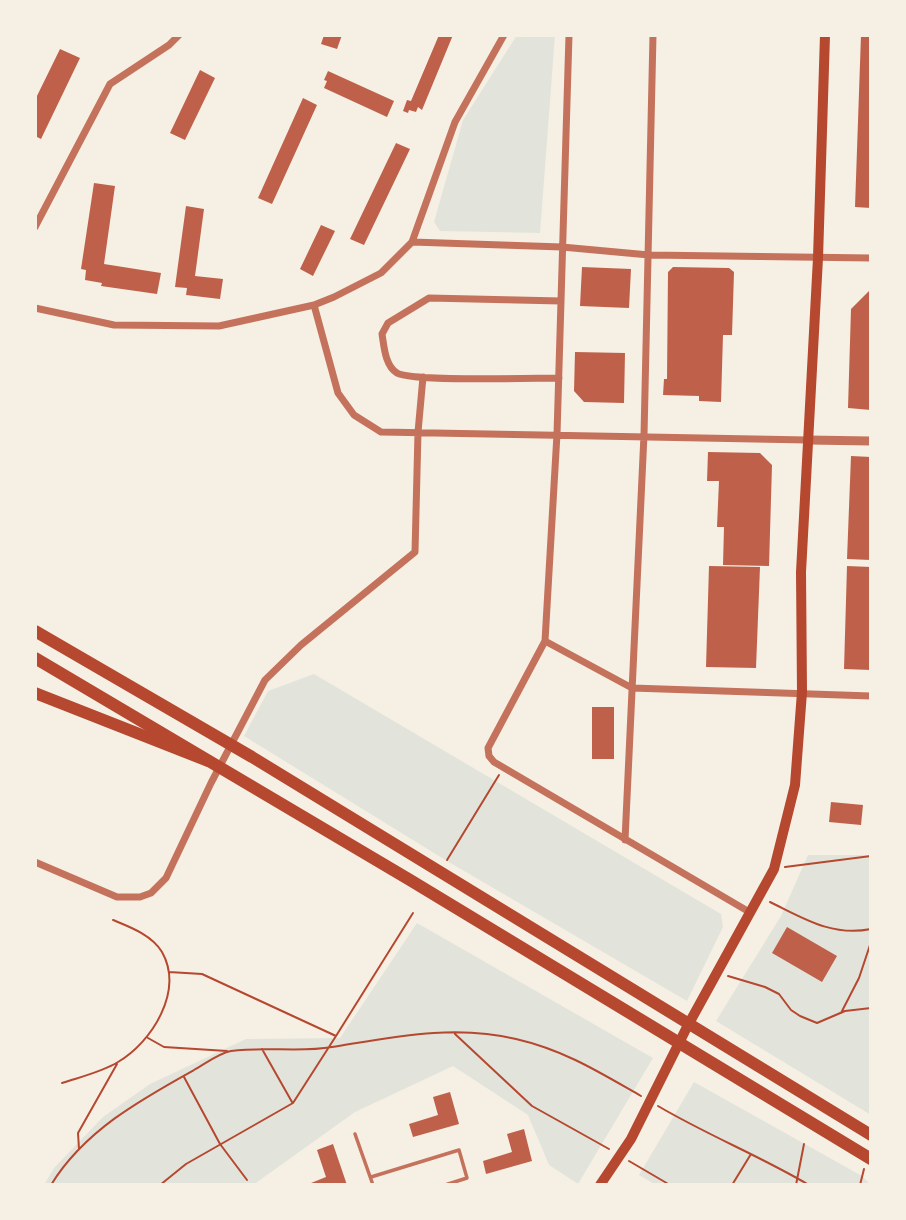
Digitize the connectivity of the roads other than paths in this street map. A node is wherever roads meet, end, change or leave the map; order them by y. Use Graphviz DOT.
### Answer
graph roads {
  1 [pos="179,35"];
  2 [pos="504,35"];
  3 [pos="569,35"];
  4 [pos="653,35"];
  5 [pos="825,35"];
  6 [pos="35,227"];
  7 [pos="412,242"];
  8 [pos="562,247"];
  9 [pos="649,255"];
  10 [pos="818,258"];
  11 [pos="871,258"];
  12 [pos="561,301"];
  13 [pos="314,305"];
  14 [pos="35,308"];
  15 [pos="423,377"];
  16 [pos="559,378"];
  17 [pos="418,432"];
  18 [pos="557,434"];
  19 [pos="644,435"];
  20 [pos="808,440"];
  21 [pos="871,442"];
  22 [pos="35,631"];
  23 [pos="545,641"];
  24 [pos="35,658"];
  25 [pos="632,688"];
  26 [pos="802,692"];
  27 [pos="35,693"];
  28 [pos="871,696"];
  29 [pos="204,759"];
  30 [pos="625,840"];
  31 [pos="35,862"];
  32 [pos="751,913"];
  33 [pos="355,1134"];
  34 [pos="871,1135"];
  35 [pos="871,1159"];
  36 [pos="371,1177"];
  37 [pos="373,1185"];
  38 [pos="445,1185"];
  39 [pos="600,1185"];
  1 -- 6 [label="street"];
  2 -- 7 [label="street"];
  3 -- 8 [label="street"];
  4 -- 9 [label="street"];
  5 -- 10 [label="main road"];
  7 -- 8 [label="street"];
  7 -- 13 [label="street"];
  8 -- 9 [label="street"];
  8 -- 12 [label="street"];
  9 -- 10 [label="street"];
  9 -- 19 [label="street"];
  10 -- 11 [label="street"];
  10 -- 20 [label="main road"];
  12 -- 15 [label="street"];
  12 -- 16 [label="street"];
  13 -- 14 [label="street"];
  13 -- 17 [label="street"];
  15 -- 16 [label="street"];
  15 -- 17 [label="street"];
  16 -- 18 [label="street"];
  17 -- 18 [label="street"];
  17 -- 31 [label="street"];
  18 -- 19 [label="street"];
  18 -- 23 [label="street"];
  19 -- 20 [label="street"];
  19 -- 25 [label="street"];
  20 -- 21 [label="street"];
  20 -- 26 [label="main road"];
  22 -- 34 [label="highway"];
  23 -- 25 [label="street"];
  23 -- 30 [label="street"];
  24 -- 29 [label="highway"];
  25 -- 26 [label="street"];
  25 -- 30 [label="street"];
  26 -- 28 [label="street"];
  26 -- 32 [label="main road"];
  27 -- 29 [label="highway"];
  29 -- 35 [label="highway"];
  30 -- 32 [label="street"];
  32 -- 39 [label="main road"];
  33 -- 36 [label="lane"];
  36 -- 37 [label="lane"];
  36 -- 38 [label="lane"];
}
